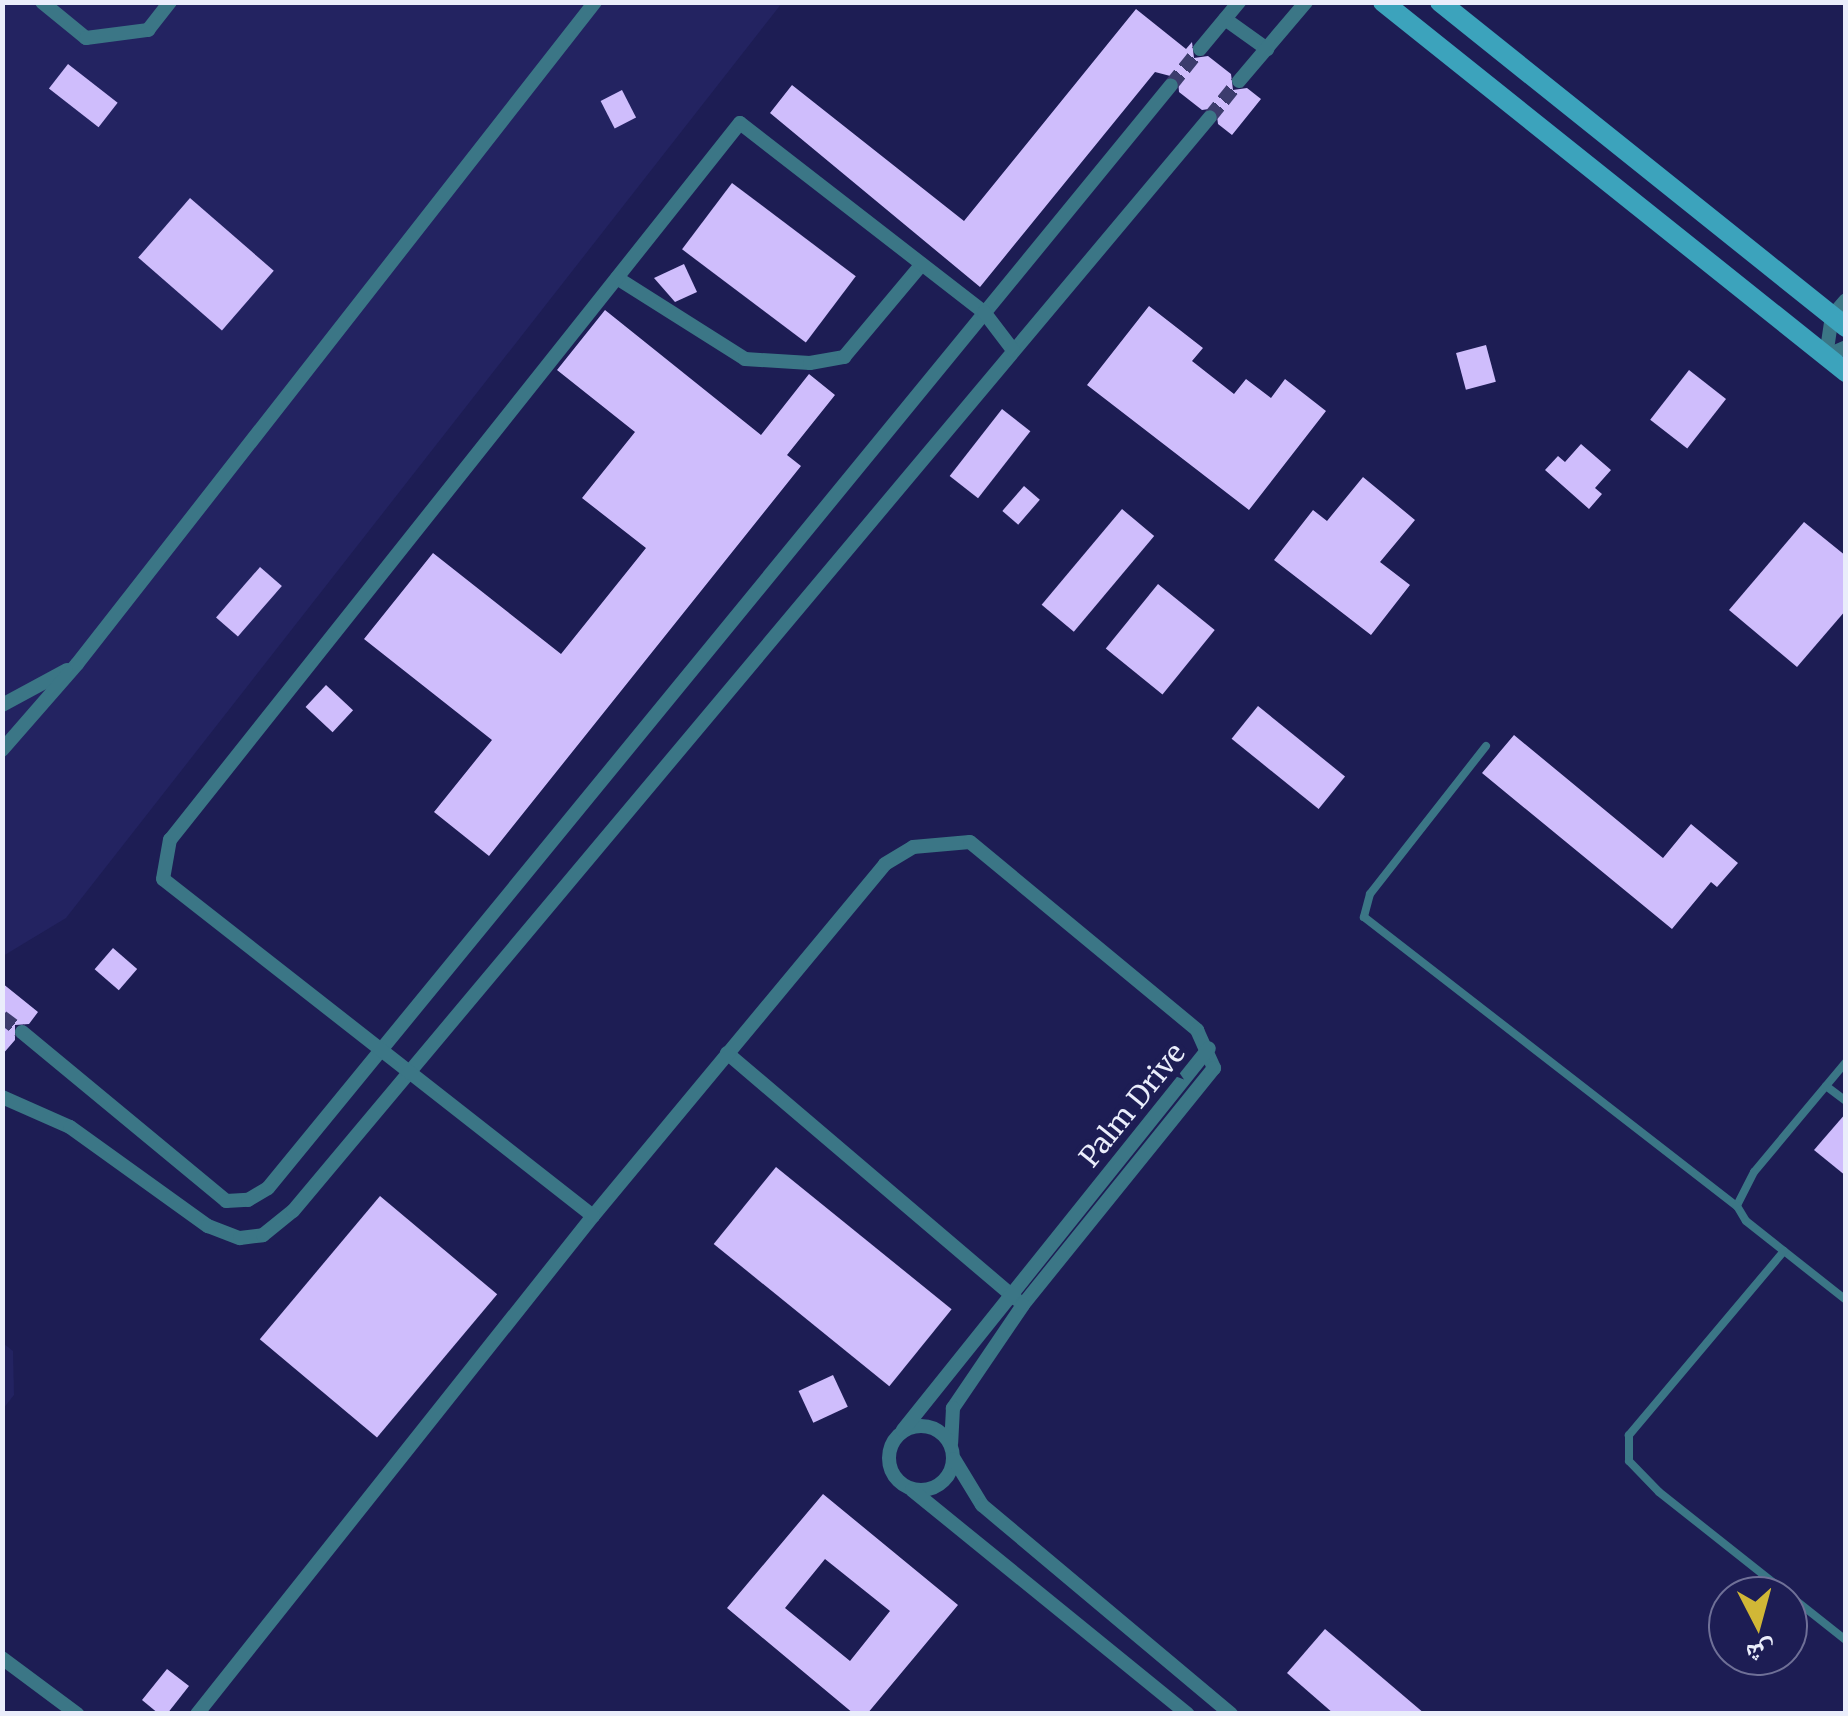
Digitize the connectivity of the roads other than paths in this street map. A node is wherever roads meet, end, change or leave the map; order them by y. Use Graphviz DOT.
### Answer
graph roads {
  1 [pos="42,2"];
  2 [pos="170,2"];
  3 [pos="1239,2"];
  4 [pos="1306,2"];
  5 [pos="1383,2"];
  6 [pos="1440,2"];
  7 [pos="591,4"];
  8 [pos="1225,19"];
  9 [pos="1200,49"];
  10 [pos="1267,49"];
  11 [pos="1240,81"];
  12 [pos="1171,85"];
  13 [pos="1210,117"];
  14 [pos="922,264"];
  15 [pos="617,278"];
  16 [pos="984,312"];
  17 [pos="1841,314"];
  18 [pos="1013,350"];
  19 [pos="1836,352"];
  20 [pos="1846,372"];
  21 [pos="77,664"];
  22 [pos="2,705"];
  23 [pos="1486,746"];
  24 [pos="2,750"];
  25 [pos="22,1032"];
  26 [pos="379,1048"];
  27 [pos="1209,1048"];
  28 [pos="727,1053"];
  29 [pos="1846,1062"];
  30 [pos="406,1069"];
  31 [pos="1826,1086"];
  32 [pos="2,1097"];
  33 [pos="1846,1100"];
  34 [pos="1737,1206"];
  35 [pos="594,1216"];
  36 [pos="1784,1251"];
  37 [pos="1009,1294"];
  38 [pos="1846,1300"];
  39 [pos="1023,1305"];
  40 [pos="902,1430"];
  41 [pos="951,1443"];
  42 [pos="954,1459"];
  43 [pos="912,1490"];
  44 [pos="1846,1640"];
  45 [pos="2,1658"];
  46 [pos="77,1714"];
  47 [pos="197,1714"];
  48 [pos="1188,1714"];
  49 [pos="1230,1714"];
  1 -- 2 [label="street"];
  3 -- 8 [label="street"];
  4 -- 10 [label="street"];
  5 -- 19 [label="main road"];
  6 -- 17 [label="main road"];
  7 -- 21 [label="street"];
  8 -- 9 [label="street"];
  8 -- 10 [label="street"];
  10 -- 11 [label="street"];
  12 -- 16 [label="street"];
  13 -- 18 [label="street"];
  14 -- 15 [label="street"];
  14 -- 15 [label="street"];
  14 -- 16 [label="street"];
  15 -- 26 [label="street"];
  16 -- 18 [label="street"];
  16 -- 26 [label="street"];
  17 -- 19 [label="street"];
  18 -- 30 [label="street"];
  19 -- 20 [label="main road"];
  21 -- 22 [label="street"];
  21 -- 24 [label="street"];
  23 -- 34 [label="lane"];
  25 -- 26 [label="street"];
  26 -- 30 [label="street"];
  27 -- 28 [label="street"];
  27 -- 37 [label="street, Palm Drive"];
  27 -- 39 [label="street, Palm Drive"];
  28 -- 35 [label="street"];
  28 -- 37 [label="street"];
  29 -- 31 [label="lane"];
  30 -- 32 [label="street"];
  30 -- 35 [label="street"];
  31 -- 33 [label="lane"];
  31 -- 34 [label="lane"];
  34 -- 36 [label="lane"];
  35 -- 47 [label="street"];
  36 -- 38 [label="lane"];
  36 -- 44 [label="lane"];
  37 -- 39 [label="street"];
  37 -- 40 [label="street, Palm Drive"];
  39 -- 41 [label="street, Palm Drive"];
  40 -- 41 [label="street"];
  40 -- 43 [label="street, Palm Drive"];
  41 -- 42 [label="street, Palm Drive"];
  42 -- 43 [label="street"];
  42 -- 49 [label="street, Palm Drive"];
  43 -- 48 [label="street, Palm Drive"];
  45 -- 46 [label="street"];
}
